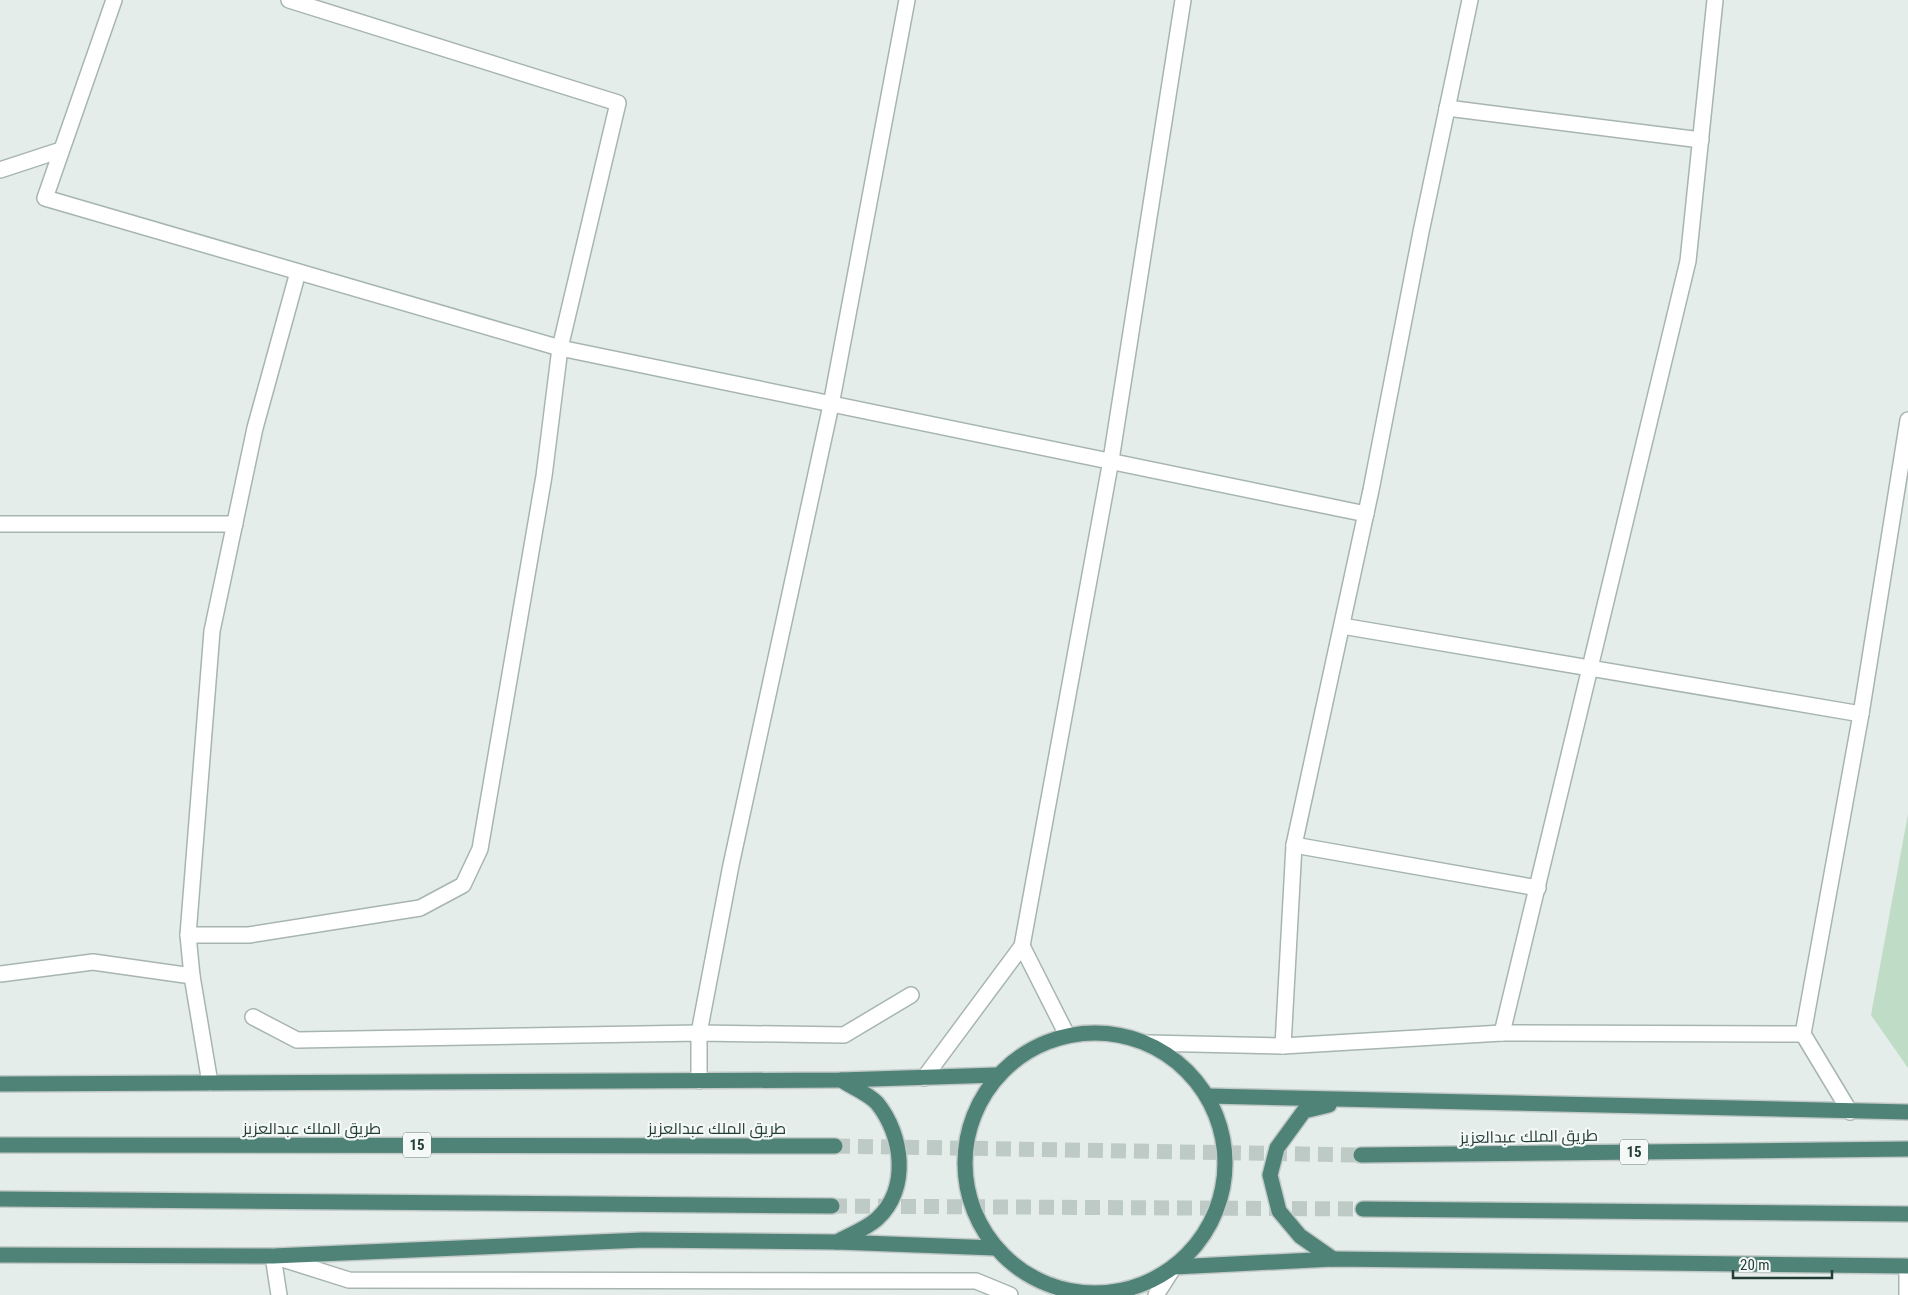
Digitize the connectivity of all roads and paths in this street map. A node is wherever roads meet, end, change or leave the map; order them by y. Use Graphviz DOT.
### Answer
graph roads {
  1 [pos="114,0"];
  2 [pos="289,0"];
  3 [pos="907,0"];
  4 [pos="1183,0"];
  5 [pos="1470,0"];
  6 [pos="1715,0"];
  7 [pos="1447,108"];
  8 [pos="1701,140"];
  9 [pos="62,150"];
  10 [pos="0,170"];
  11 [pos="298,272"];
  12 [pos="560,348"];
  13 [pos="831,405"];
  14 [pos="1908,420"];
  15 [pos="1111,460"];
  16 [pos="1366,514"];
  17 [pos="0,524"];
  18 [pos="235,524"];
  19 [pos="1342,626"];
  20 [pos="1591,669"];
  21 [pos="1861,714"];
  22 [pos="1294,845"];
  23 [pos="1538,888"];
  24 [pos="188,935"];
  25 [pos="1022,946"];
  26 [pos="0,974"];
  27 [pos="192,976"];
  28 [pos="911,995"];
  29 [pos="253,1017"];
  30 [pos="699,1033"];
  31 [pos="1502,1033"];
  32 [pos="1803,1034"];
  33 [pos="1067,1035"];
  34 [pos="1147,1043"];
  35 [pos="1283,1046"];
  36 [pos="997,1075"];
  37 [pos="924,1078"];
  38 [pos="841,1080"];
  39 [pos="698,1081"];
  40 [pos="210,1083"];
  41 [pos="0,1084"];
  42 [pos="1208,1096"];
  43 [pos="1348,1100"];
  44 [pos="1850,1112"];
  45 [pos="1908,1112"];
  46 [pos="0,1145"];
  47 [pos="835,1146"];
  48 [pos="1908,1149"];
  49 [pos="1361,1155"];
  50 [pos="0,1199"];
  51 [pos="832,1206"];
  52 [pos="1363,1209"];
  53 [pos="1908,1214"];
  54 [pos="837,1242"];
  55 [pos="995,1248"];
  56 [pos="0,1255"];
  57 [pos="273,1256"];
  58 [pos="1333,1259"];
  59 [pos="1907,1266"];
  60 [pos="1174,1267"];
  61 [pos="1088,1294"];
  62 [pos="279,1295"];
  63 [pos="1010,1295"];
  64 [pos="1156,1295"];
  65 [pos="1906,1295"];
  1 -- 9 [label="street"];
  2 -- 12 [label="street"];
  3 -- 13 [label="street"];
  4 -- 15 [label="street"];
  5 -- 7 [label="street"];
  6 -- 8 [label="street"];
  7 -- 8 [label="street"];
  7 -- 16 [label="street"];
  8 -- 20 [label="street"];
  9 -- 10 [label="street"];
  9 -- 11 [label="street"];
  11 -- 12 [label="street"];
  11 -- 18 [label="street"];
  12 -- 13 [label="street"];
  12 -- 24 [label="street"];
  13 -- 15 [label="street"];
  13 -- 30 [label="street"];
  14 -- 21 [label="street"];
  15 -- 16 [label="street"];
  15 -- 25 [label="street"];
  16 -- 19 [label="street"];
  17 -- 18 [label="street"];
  18 -- 24 [label="street"];
  19 -- 20 [label="street"];
  19 -- 22 [label="street"];
  20 -- 21 [label="street"];
  20 -- 23 [label="street"];
  21 -- 32 [label="street"];
  22 -- 23 [label="street"];
  22 -- 35 [label="street"];
  23 -- 31 [label="street"];
  24 -- 27 [label="street"];
  25 -- 33 [label="street"];
  25 -- 37 [label="street"];
  26 -- 27 [label="street"];
  27 -- 40 [label="street"];
  28 -- 30 [label="street"];
  29 -- 30 [label="street"];
  30 -- 39 [label="street"];
  31 -- 32 [label="street"];
  31 -- 35 [label="street"];
  32 -- 44 [label="street"];
  33 -- 34 [label="highway"];
  33 -- 36 [label="highway"];
  34 -- 35 [label="street"];
  34 -- 42 [label="highway"];
  36 -- 37 [label="highway"];
  36 -- 55 [label="highway"];
  37 -- 38 [label="highway"];
  38 -- 39 [label="highway"];
  38 -- 54 [label="highway"];
  39 -- 40 [label="highway"];
  40 -- 41 [label="highway"];
  42 -- 43 [label="highway"];
  42 -- 60 [label="highway"];
  43 -- 44 [label="highway"];
  43 -- 58 [label="highway"];
  44 -- 45 [label="highway"];
  46 -- 47 [label="highway, طريق الملك عبدالعزيز / 15"];
  48 -- 49 [label="highway, طريق الملك عبدالعزيز / 15"];
  50 -- 51 [label="highway"];
  52 -- 53 [label="highway"];
  54 -- 55 [label="highway"];
  54 -- 57 [label="highway"];
  55 -- 61 [label="highway"];
  56 -- 57 [label="highway"];
  57 -- 62 [label="street"];
  57 -- 63 [label="street"];
  58 -- 59 [label="highway"];
  58 -- 60 [label="highway"];
  59 -- 65 [label="street"];
  60 -- 61 [label="highway"];
  60 -- 64 [label="street"];
}
